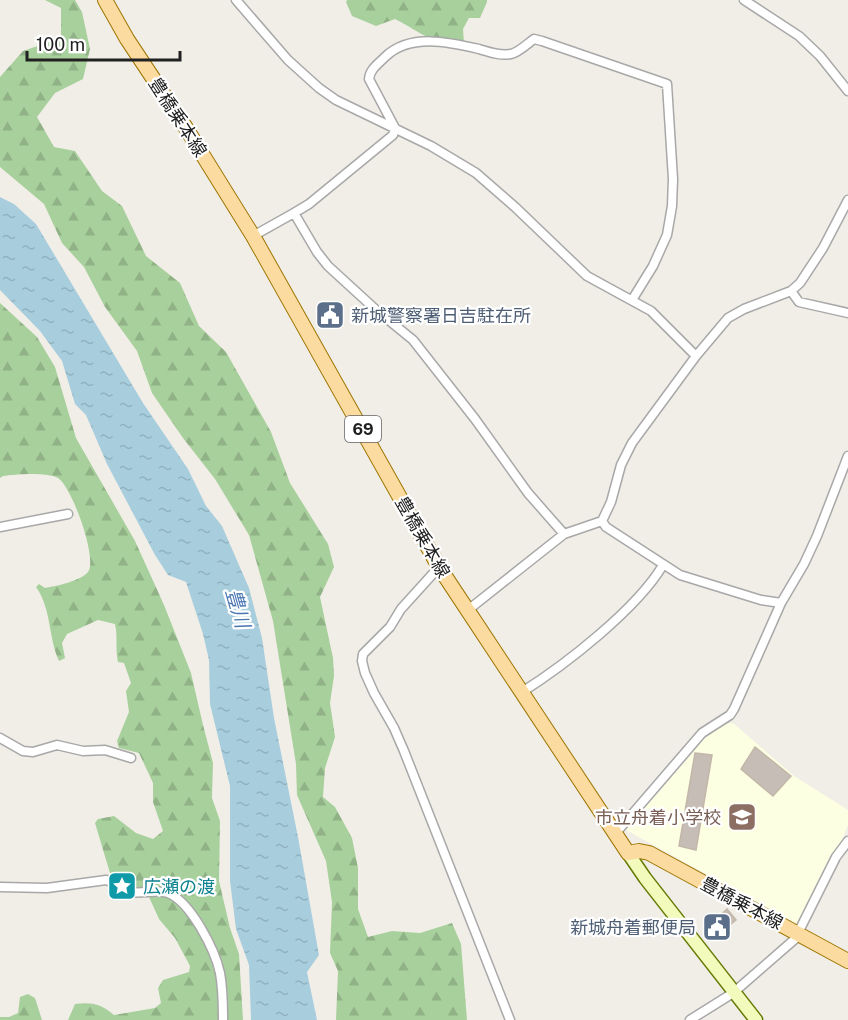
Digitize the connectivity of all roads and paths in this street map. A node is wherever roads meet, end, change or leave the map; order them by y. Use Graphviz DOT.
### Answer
graph roads {
  1 [pos="105,0"];
  2 [pos="236,0"];
  3 [pos="744,0"];
  4 [pos="848,91"];
  5 [pos="394,128"];
  6 [pos="848,200"];
  7 [pos="294,213"];
  8 [pos="253,236"];
  9 [pos="791,291"];
  10 [pos="633,300"];
  11 [pos="848,313"];
  12 [pos="696,356"];
  13 [pos="848,456"];
  14 [pos="68,514"];
  15 [pos="602,521"];
  16 [pos="0,527"];
  17 [pos="564,534"];
  18 [pos="663,565"];
  19 [pos="439,567"];
  20 [pos="781,603"];
  21 [pos="468,610"];
  22 [pos="522,692"];
  23 [pos="0,738"];
  24 [pos="131,758"];
  25 [pos="615,834"];
  26 [pos="848,842"];
  27 [pos="628,853"];
  28 [pos="0,887"];
  29 [pos="799,933"];
  30 [pos="848,961"];
  31 [pos="734,991"];
  32 [pos="223,1020"];
  33 [pos="510,1020"];
  34 [pos="690,1020"];
  35 [pos="756,1020"];
  1 -- 8 [label="main road, 豊橋乗本線 / 69"];
  2 -- 5 [label="street"];
  3 -- 4 [label="street"];
  5 -- 7 [label="street"];
  5 -- 10 [label="street"];
  5 -- 10 [label="street"];
  6 -- 9 [label="street"];
  7 -- 8 [label="street"];
  7 -- 17 [label="street"];
  8 -- 19 [label="main road, 豊橋乗本線 / 69"];
  9 -- 11 [label="street"];
  9 -- 12 [label="street"];
  10 -- 12 [label="street"];
  12 -- 15 [label="street"];
  13 -- 20 [label="street"];
  14 -- 16 [label="street"];
  15 -- 17 [label="street"];
  15 -- 18 [label="street"];
  17 -- 21 [label="street"];
  18 -- 20 [label="street"];
  18 -- 22 [label="street"];
  19 -- 21 [label="main road, 豊橋乗本線 / 69"];
  19 -- 33 [label="street"];
  20 -- 25 [label="street"];
  21 -- 22 [label="main road, 豊橋乗本線 / 69"];
  22 -- 25 [label="main road, 豊橋乗本線 / 69"];
  23 -- 24 [label="street"];
  25 -- 27 [label="main road, 豊橋乗本線 / 69"];
  26 -- 29 [label="street"];
  27 -- 29 [label="main road, 豊橋乗本線"];
  27 -- 31 [label="main road"];
  28 -- 32 [label="street"];
  29 -- 30 [label="main road, 豊橋乗本線"];
  29 -- 31 [label="street"];
  31 -- 34 [label="street"];
  31 -- 35 [label="main road"];
}
